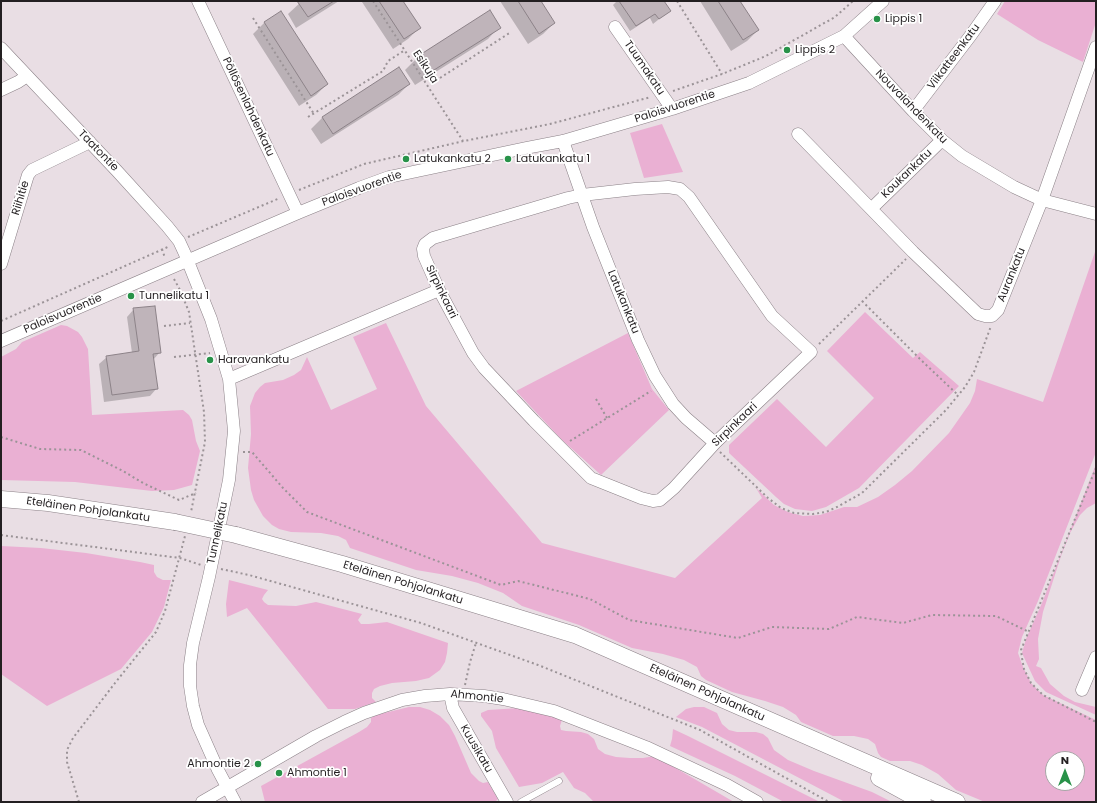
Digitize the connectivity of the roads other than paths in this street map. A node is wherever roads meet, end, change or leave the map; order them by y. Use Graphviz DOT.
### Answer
graph roads {
  1 [pos="198,1"];
  2 [pos="883,1"];
  3 [pos="995,1"];
  4 [pos="616,27"];
  5 [pos="844,36"];
  6 [pos="1096,47"];
  7 [pos="1,48"];
  8 [pos="27,76"];
  9 [pos="1,90"];
  10 [pos="672,109"];
  11 [pos="913,111"];
  12 [pos="798,134"];
  13 [pos="942,140"];
  14 [pos="563,141"];
  15 [pos="90,142"];
  16 [pos="582,195"];
  17 [pos="1042,200"];
  18 [pos="871,208"];
  19 [pos="298,213"];
  20 [pos="1096,214"];
  21 [pos="188,260"];
  22 [pos="1,264"];
  23 [pos="439,290"];
  24 [pos="1,341"];
  25 [pos="228,379"];
  26 [pos="714,445"];
  27 [pos="1,499"];
  28 [pos="1096,657"];
  29 [pos="1082,690"];
  30 [pos="450,694"];
  31 [pos="788,729"];
  32 [pos="559,781"];
  33 [pos="227,788"];
  34 [pos="202,802"];
  35 [pos="235,802"];
  36 [pos="507,802"];
  37 [pos="521,802"];
  38 [pos="757,802"];
  39 [pos="923,802"];
  40 [pos="957,802"];
  1 -- 19 [label="street, Pöllösenlahdenkatu"];
  2 -- 5 [label="street, Paloisvuorentie"];
  3 -- 11 [label="street, Viikatteenkatu"];
  4 -- 10 [label="street, Tuumakatu"];
  5 -- 10 [label="street, Paloisvuorentie"];
  5 -- 11 [label="street, Nouvalahdenkatu"];
  6 -- 17 [label="street, Aurankatu"];
  7 -- 8 [label="street, Taatontie"];
  8 -- 9 [label="street"];
  8 -- 15 [label="street, Taatontie"];
  10 -- 14 [label="street, Paloisvuorentie"];
  11 -- 13 [label="street, Nouvalahdenkatu"];
  12 -- 18 [label="street"];
  13 -- 17 [label="street, Nouvalahdenkatu"];
  13 -- 18 [label="street, Koukankatu"];
  14 -- 16 [label="street, Latukankatu"];
  14 -- 19 [label="street, Paloisvuorentie"];
  15 -- 21 [label="street, Taatontie"];
  15 -- 22 [label="street, Riihitie"];
  16 -- 23 [label="street, Sirpinkaari"];
  16 -- 26 [label="street, Latukankatu"];
  16 -- 26 [label="street, Sirpinkaari"];
  17 -- 18 [label="street, Aurankatu"];
  17 -- 20 [label="street, Nouvalahdenkatu"];
  19 -- 21 [label="street, Paloisvuorentie"];
  21 -- 24 [label="street, Paloisvuorentie"];
  21 -- 25 [label="street, Tunnelikatu"];
  23 -- 25 [label="street"];
  23 -- 26 [label="street, Sirpinkaari"];
  25 -- 33 [label="street, Tunnelikatu"];
  27 -- 31 [label="main road, Eteläinen Pohjolankatu, bridge"];
  28 -- 29 [label="street"];
  30 -- 33 [label="street, Ahmontie"];
  30 -- 36 [label="street, Kuusikatu"];
  30 -- 38 [label="street, Ahmontie"];
  31 -- 39 [label="main road, Eteläinen Pohjolankatu"];
  31 -- 40 [label="main road, Eteläinen Pohjolankatu"];
  32 -- 37 [label="lane"];
  33 -- 34 [label="street, Ahmontie"];
  33 -- 35 [label="street, Tunnelikatu"];
}
